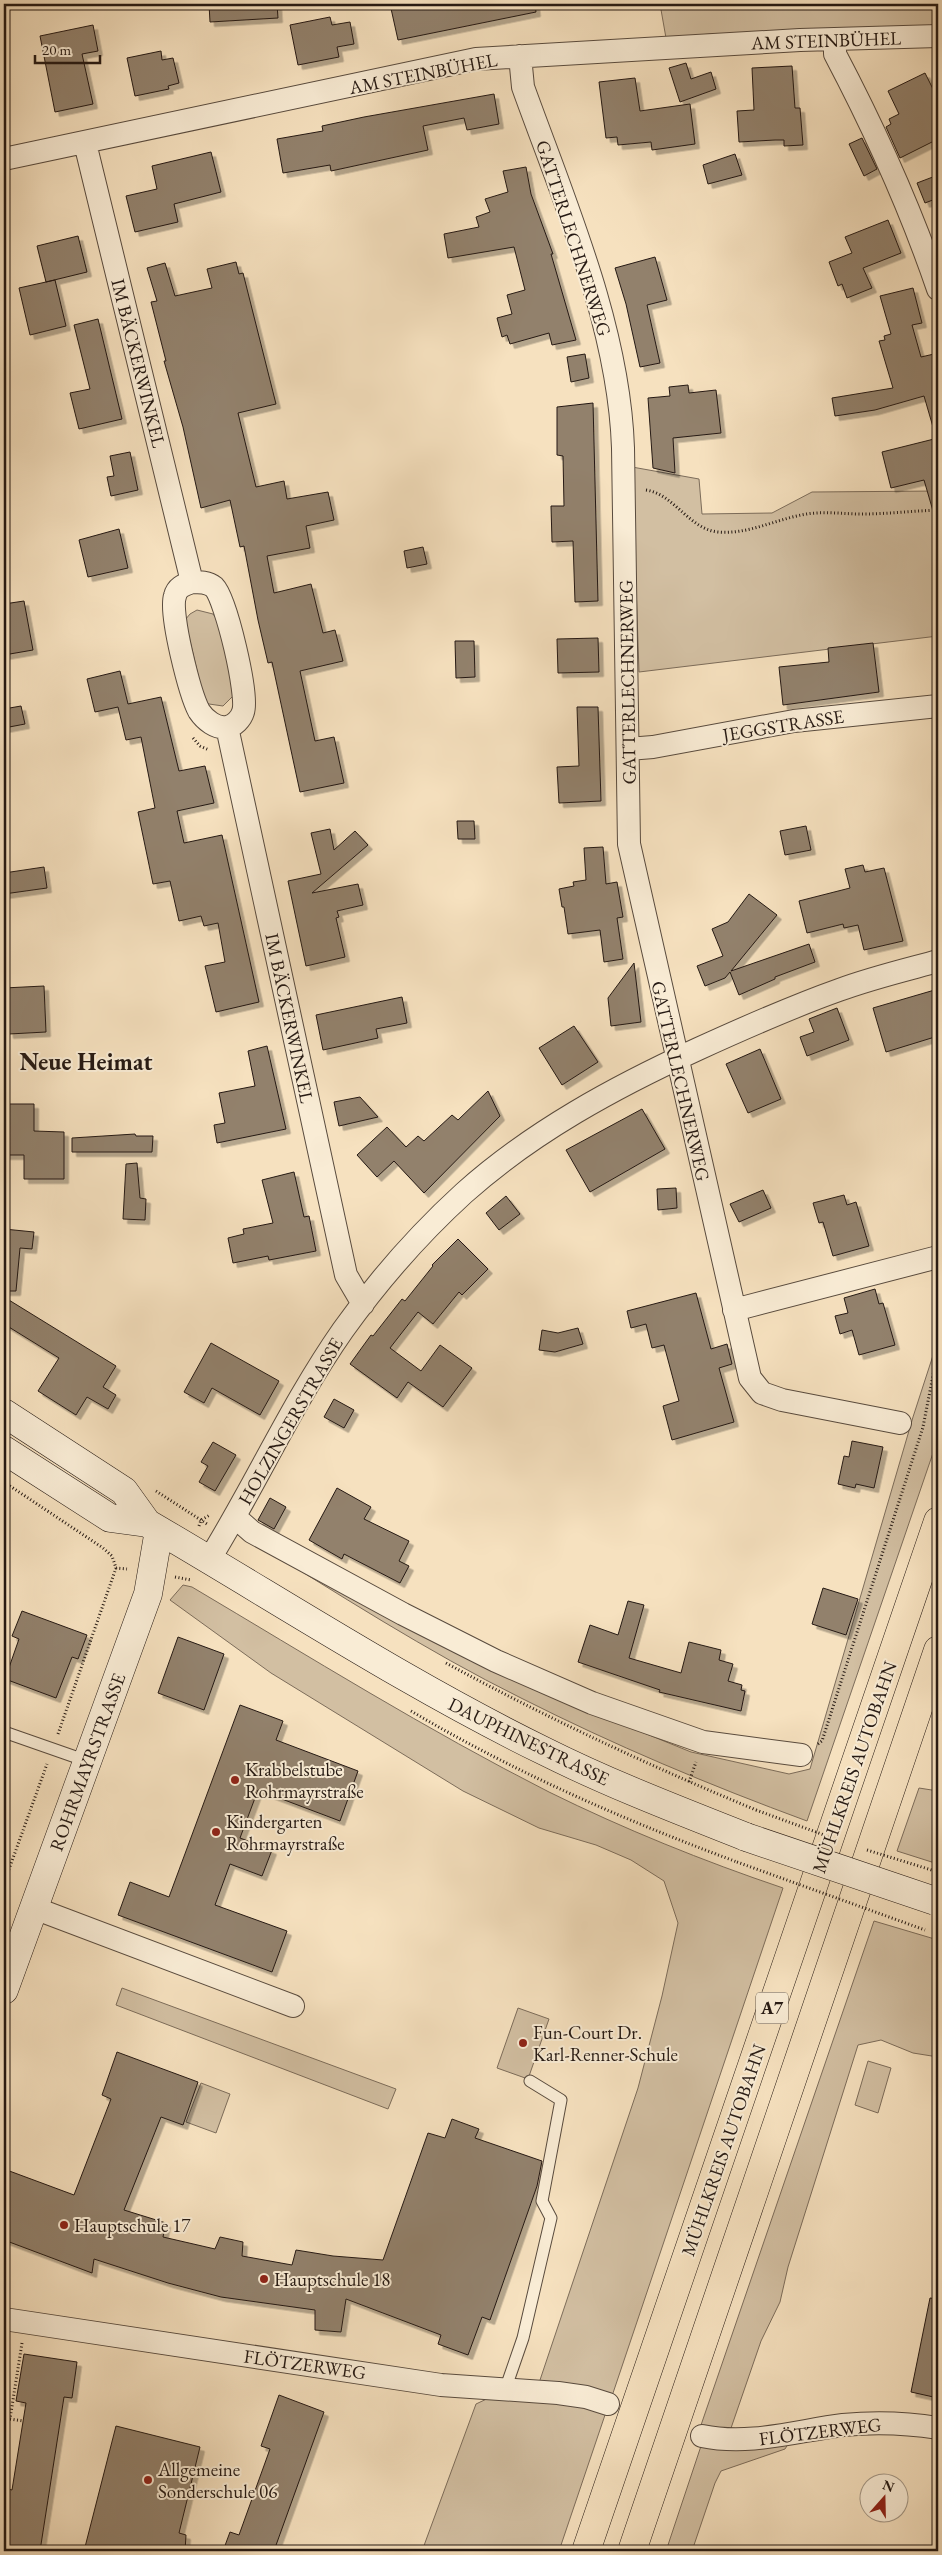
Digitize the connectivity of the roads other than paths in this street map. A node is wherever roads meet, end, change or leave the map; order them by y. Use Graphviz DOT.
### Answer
graph roads {
  1 [pos="938,36"];
  2 [pos="835,39"];
  3 [pos="520,56"];
  4 [pos="85,143"];
  5 [pos="4,159"];
  6 [pos="938,289"];
  7 [pos="192,582"];
  8 [pos="938,706"];
  9 [pos="227,727"];
  10 [pos="628,749"];
  11 [pos="938,961"];
  12 [pos="676,1059"];
  13 [pos="938,1257"];
  14 [pos="363,1304"];
  15 [pos="734,1310"];
  16 [pos="4,1413"];
  17 [pos="900,1423"];
  18 [pos="4,1450"];
  19 [pos="226,1514"];
  20 [pos="938,1522"];
  21 [pos="153,1527"];
  22 [pos="209,1560"];
  23 [pos="938,1650"];
  24 [pos="4,1732"];
  25 [pos="801,1755"];
  26 [pos="87,1761"];
  27 [pos="936,1902"];
  28 [pos="34,1908"];
  29 [pos="4,1990"];
  30 [pos="293,2006"];
  31 [pos="530,2081"];
  32 [pos="14,2321"];
  33 [pos="505,2390"];
  34 [pos="608,2404"];
  35 [pos="938,2428"];
  36 [pos="702,2436"];
  37 [pos="586,2551"];
  38 [pos="632,2551"];
  1 -- 2 [label="street, AM STEINBÜHEL"];
  2 -- 3 [label="street, AM STEINBÜHEL"];
  2 -- 6 [label="street"];
  3 -- 4 [label="street, AM STEINBÜHEL"];
  3 -- 10 [label="street, GATTERLECHNERWEG"];
  4 -- 5 [label="street, AM STEINBÜHEL"];
  4 -- 7 [label="street, IM BÄCKERWINKEL"];
  7 -- 9 [label="street"];
  7 -- 9 [label="street"];
  8 -- 10 [label="street, JEGGSTRASSE"];
  9 -- 14 [label="street, IM BÄCKERWINKEL"];
  10 -- 12 [label="street, GATTERLECHNERWEG"];
  11 -- 12 [label="street, HOLZINGERSTRASSE"];
  12 -- 14 [label="street, HOLZINGERSTRASSE"];
  12 -- 15 [label="street, GATTERLECHNERWEG"];
  13 -- 15 [label="street"];
  14 -- 19 [label="street, HOLZINGERSTRASSE"];
  15 -- 17 [label="street, GATTERLECHNERWEG"];
  16 -- 21 [label="main road, DAUPHINESTRASSE"];
  18 -- 21 [label="main road, DAUPHINESTRASSE"];
  19 -- 22 [label="street, HOLZINGERSTRASSE"];
  19 -- 25 [label="street"];
  20 -- 37 [label="highway, MÜHLKREIS AUTOBAHN / A7"];
  21 -- 22 [label="main road, DAUPHINESTRASSE"];
  21 -- 26 [label="main road, ROHRMAYRSTRASSE"];
  22 -- 27 [label="main road, DAUPHINESTRASSE, bridge"];
  23 -- 38 [label="highway, A7"];
  24 -- 26 [label="lane"];
  26 -- 28 [label="main road, ROHRMAYRSTRASSE"];
  28 -- 29 [label="main road, ROHRMAYRSTRASSE"];
  28 -- 30 [label="street"];
  31 -- 33 [label="lane"];
  32 -- 33 [label="street, FLÖTZERWEG"];
  33 -- 34 [label="street, FLÖTZERWEG"];
  35 -- 36 [label="street, FLÖTZERWEG"];
}
